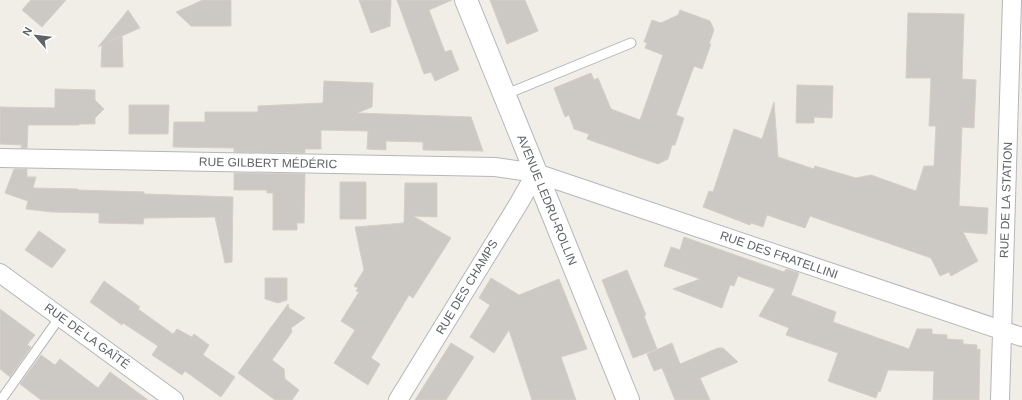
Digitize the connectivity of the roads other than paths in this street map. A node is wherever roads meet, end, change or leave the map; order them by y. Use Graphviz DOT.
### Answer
graph roads {
  1 [pos="466,0"];
  2 [pos="1012,0"];
  3 [pos="631,43"];
  4 [pos="504,95"];
  5 [pos="0,158"];
  6 [pos="536,173"];
  7 [pos="0,273"];
  8 [pos="60,317"];
  9 [pos="1002,330"];
  10 [pos="1022,337"];
  11 [pos="1,400"];
  12 [pos="174,400"];
  13 [pos="398,400"];
  14 [pos="628,400"];
  15 [pos="1000,400"];
  1 -- 4 [label="street, AVENUE LEDRU-ROLLIN"];
  2 -- 9 [label="street, RUE DE LA STATION"];
  3 -- 4 [label="lane"];
  4 -- 6 [label="street, AVENUE LEDRU-ROLLIN"];
  5 -- 6 [label="street, RUE GILBERT MÉDÉRIC"];
  6 -- 9 [label="street, RUE DES FRATELLINI"];
  6 -- 13 [label="street, RUE DES CHAMPS"];
  6 -- 14 [label="street, AVENUE LEDRU-ROLLIN"];
  7 -- 8 [label="street, RUE DE LA GAÎTÉ"];
  8 -- 11 [label="lane"];
  8 -- 12 [label="street, RUE DE LA GAÎTÉ"];
  9 -- 10 [label="street, RUE DES FRATELLINI"];
  9 -- 15 [label="street, RUE DE LA STATION"];
}
